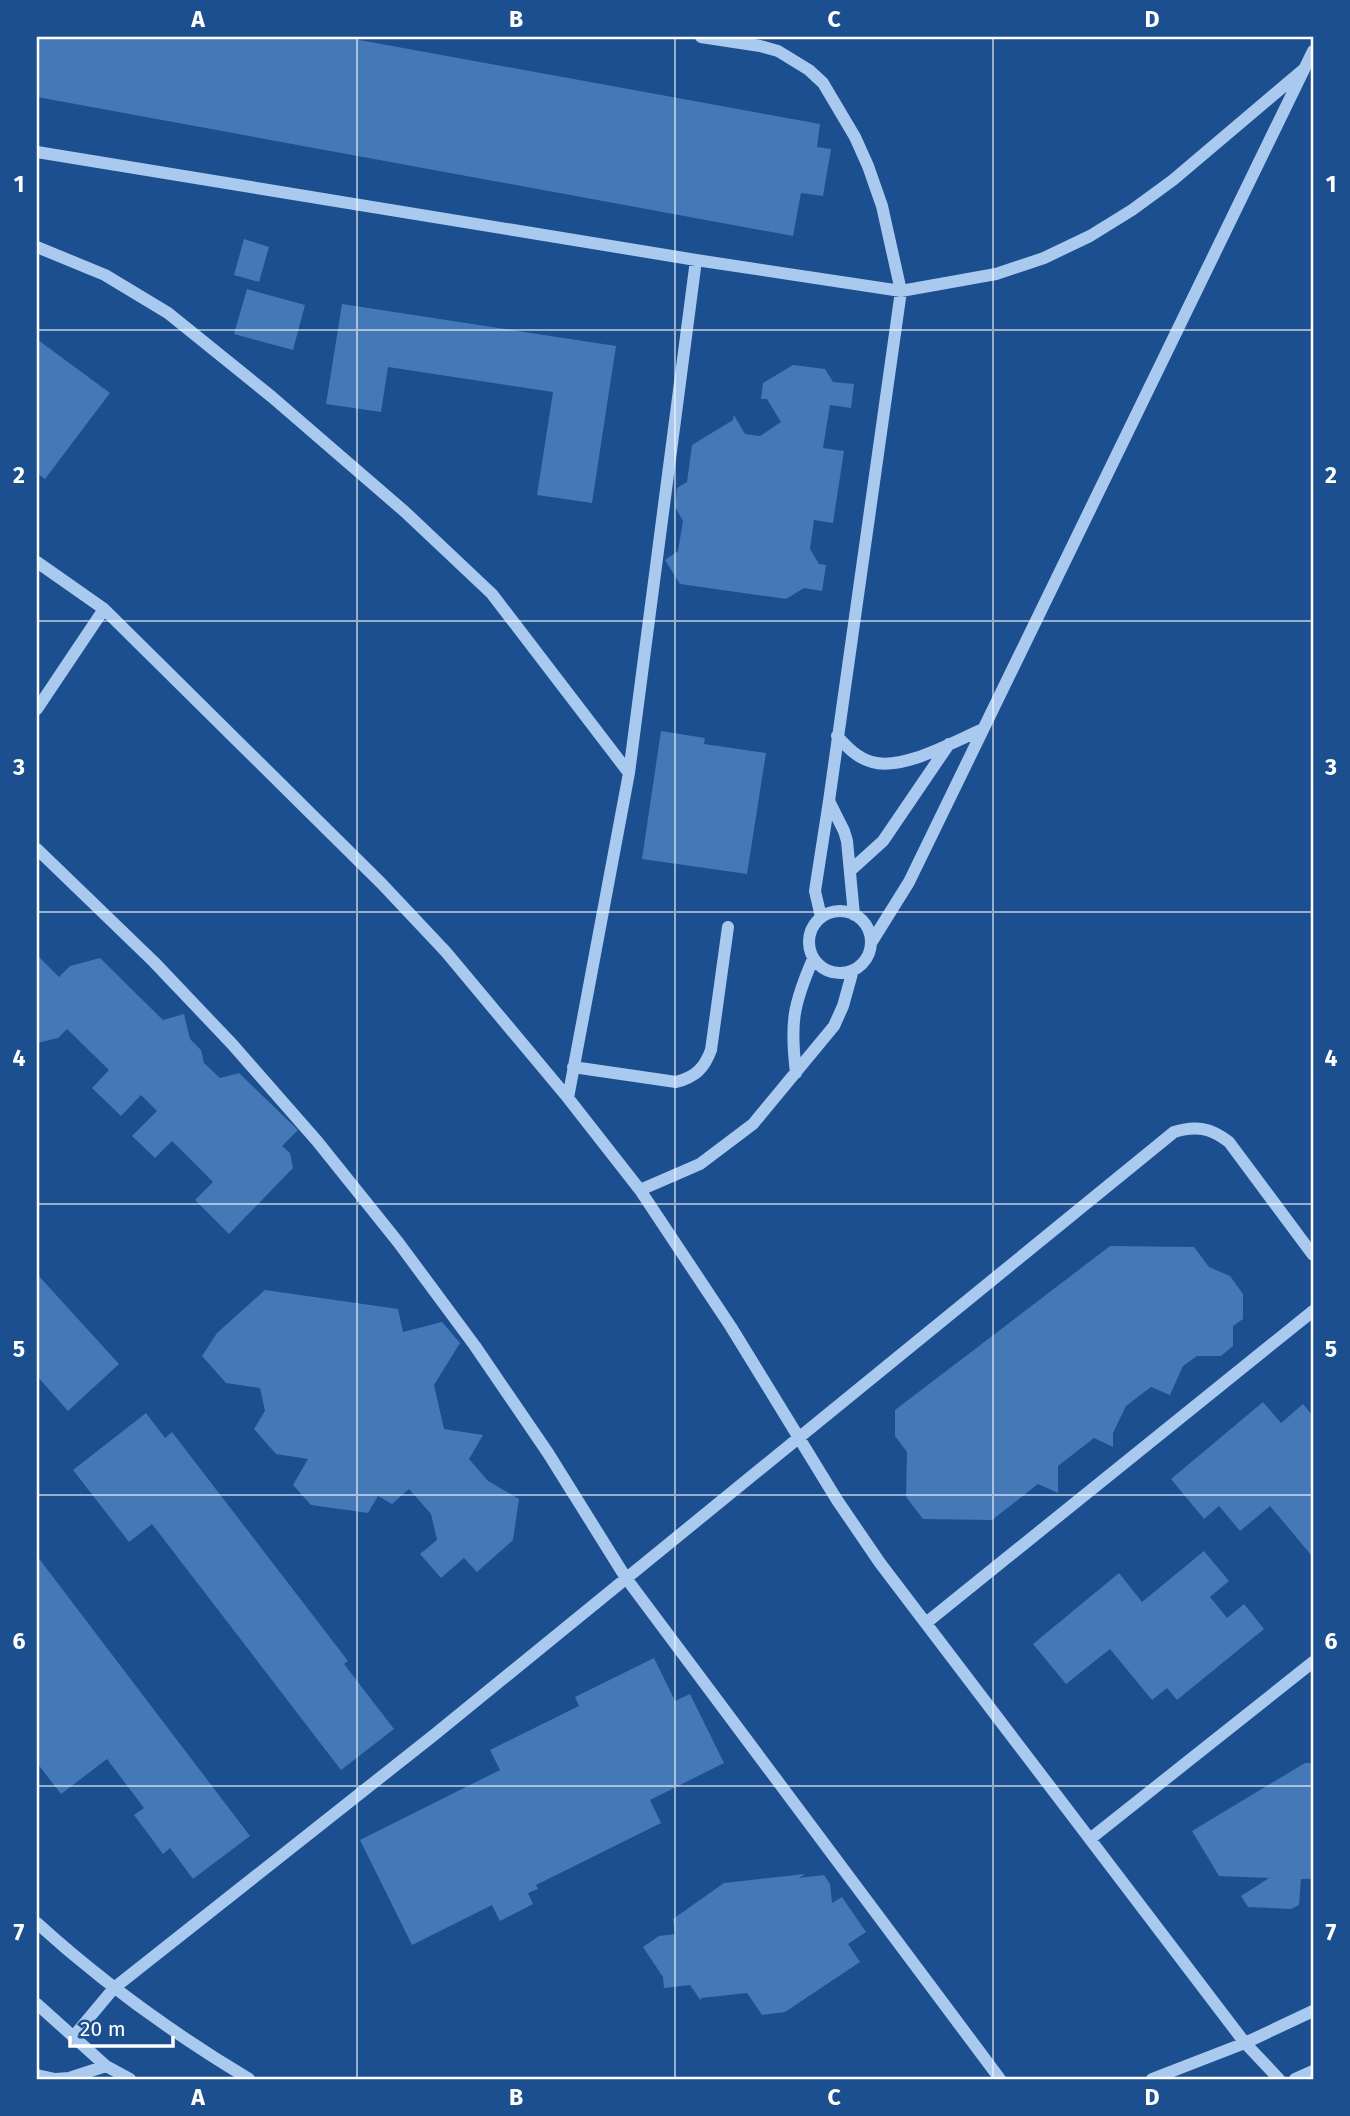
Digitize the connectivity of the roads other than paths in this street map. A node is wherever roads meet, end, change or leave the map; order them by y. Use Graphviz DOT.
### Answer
graph roads {
  1 [pos="701,37"];
  2 [pos="1313,51"];
  3 [pos="1304,69"];
  4 [pos="37,152"];
  5 [pos="37,247"];
  6 [pos="696,260"];
  7 [pos="901,290"];
  8 [pos="37,562"];
  9 [pos="104,609"];
  10 [pos="37,709"];
  11 [pos="981,730"];
  12 [pos="837,736"];
  13 [pos="949,744"];
  14 [pos="629,773"];
  15 [pos="829,801"];
  16 [pos="37,849"];
  17 [pos="851,870"];
  18 [pos="854,915"];
  19 [pos="821,917"];
  20 [pos="729,927"];
  21 [pos="871,943"];
  22 [pos="813,959"];
  23 [pos="853,970"];
  24 [pos="573,1067"];
  25 [pos="796,1073"];
  26 [pos="568,1098"];
  27 [pos="640,1191"];
  28 [pos="1313,1255"];
  29 [pos="1313,1311"];
  30 [pos="799,1437"];
  31 [pos="626,1578"];
  32 [pos="926,1623"];
  33 [pos="1313,1662"];
  34 [pos="1090,1839"];
  35 [pos="37,1923"];
  36 [pos="114,1989"];
  37 [pos="37,2004"];
  38 [pos="1313,2011"];
  39 [pos="73,2037"];
  40 [pos="1245,2043"];
  41 [pos="106,2066"];
  42 [pos="1313,2071"];
  43 [pos="37,2075"];
  44 [pos="56,2079"];
  45 [pos="130,2079"];
  46 [pos="249,2079"];
  47 [pos="1000,2079"];
  48 [pos="1152,2079"];
  49 [pos="1279,2079"];
  50 [pos="1295,2079"];
  1 -- 7 [label="street"];
  2 -- 3 [label="street"];
  3 -- 7 [label="street"];
  3 -- 11 [label="street"];
  4 -- 6 [label="street"];
  5 -- 14 [label="street"];
  6 -- 7 [label="street"];
  6 -- 14 [label="street"];
  7 -- 12 [label="street"];
  8 -- 9 [label="street"];
  9 -- 10 [label="street"];
  9 -- 26 [label="street"];
  11 -- 13 [label="street"];
  11 -- 21 [label="street"];
  12 -- 13 [label="street"];
  12 -- 15 [label="street"];
  13 -- 17 [label="street"];
  14 -- 24 [label="street"];
  15 -- 17 [label="street"];
  15 -- 19 [label="street"];
  16 -- 31 [label="street"];
  17 -- 18 [label="street"];
  18 -- 19 [label="street"];
  18 -- 21 [label="street"];
  19 -- 22 [label="street"];
  20 -- 24 [label="street"];
  21 -- 23 [label="street"];
  22 -- 23 [label="street"];
  22 -- 25 [label="street"];
  23 -- 25 [label="street"];
  24 -- 26 [label="street"];
  25 -- 27 [label="street"];
  26 -- 27 [label="street"];
  27 -- 30 [label="street"];
  28 -- 30 [label="street"];
  29 -- 32 [label="street"];
  30 -- 31 [label="street"];
  30 -- 32 [label="street"];
  31 -- 36 [label="street"];
  31 -- 47 [label="street"];
  32 -- 34 [label="street"];
  33 -- 34 [label="street"];
  34 -- 40 [label="street"];
  35 -- 36 [label="street"];
  36 -- 39 [label="street"];
  36 -- 46 [label="street"];
  37 -- 39 [label="street"];
  38 -- 40 [label="street"];
  39 -- 41 [label="street"];
  40 -- 48 [label="street"];
  40 -- 49 [label="street"];
  41 -- 44 [label="street"];
  41 -- 45 [label="street"];
  42 -- 50 [label="street"];
  43 -- 44 [label="street"];
}
